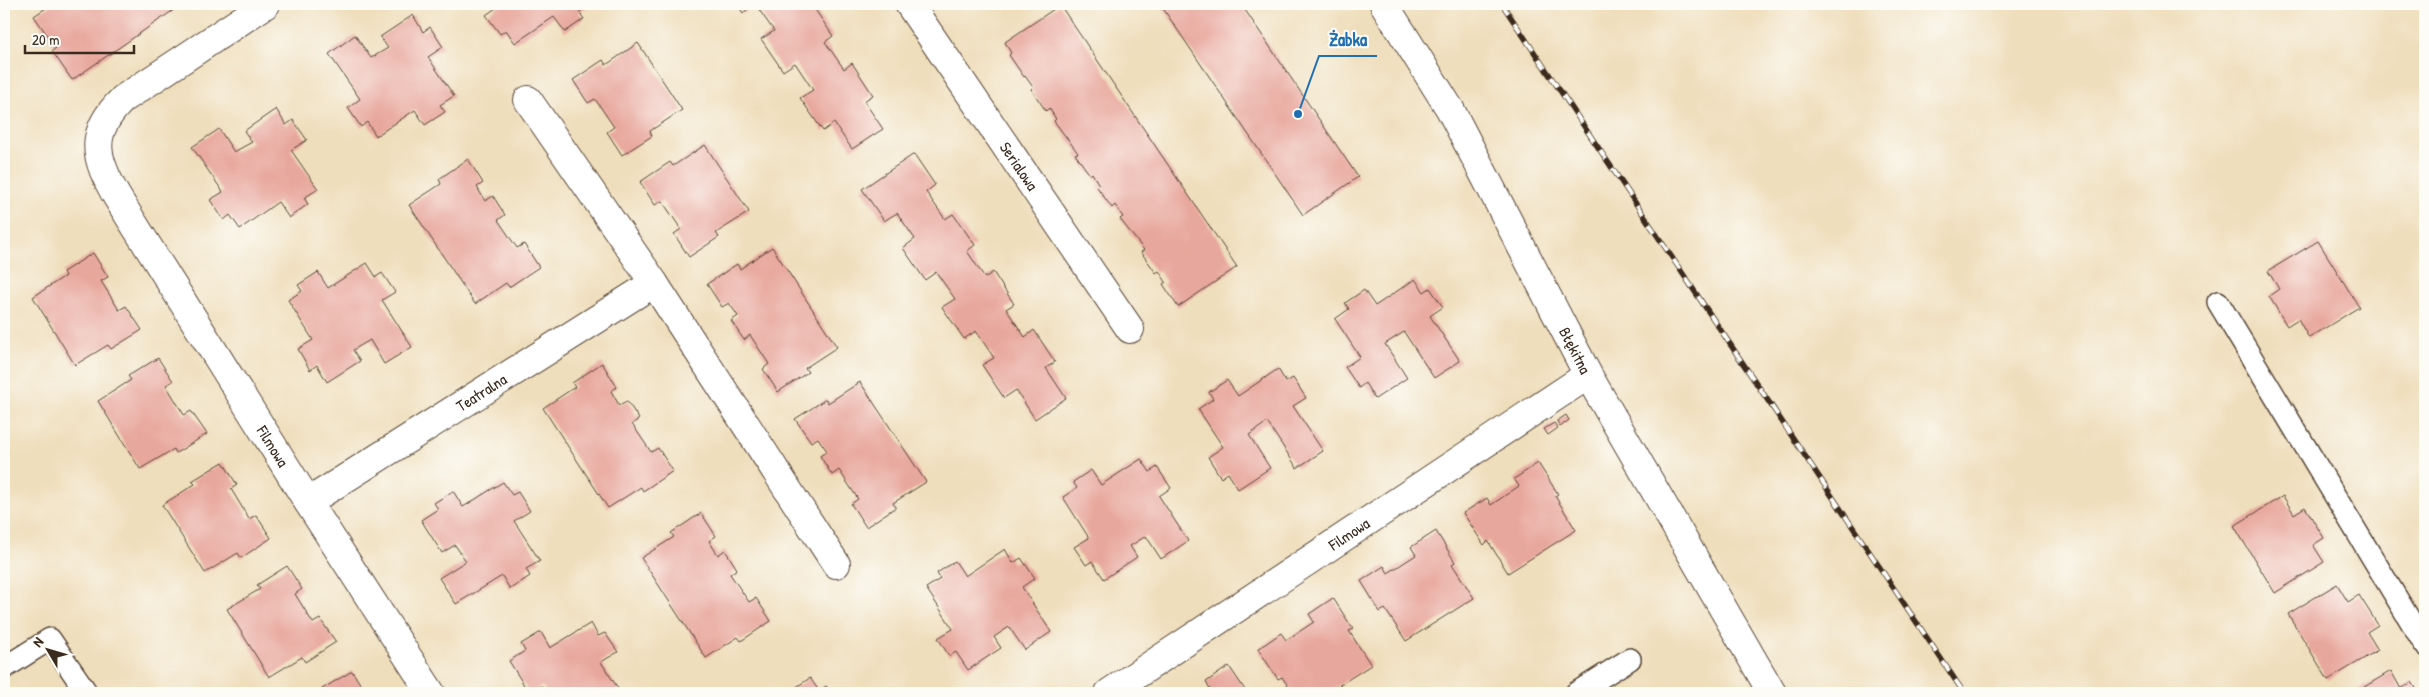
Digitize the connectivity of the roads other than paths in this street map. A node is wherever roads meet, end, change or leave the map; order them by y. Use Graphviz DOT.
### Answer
graph roads {
  1 [pos="266,4"];
  2 [pos="909,4"];
  3 [pos="1384,4"];
  4 [pos="528,100"];
  5 [pos="654,283"];
  6 [pos="2218,302"];
  7 [pos="1130,329"];
  8 [pos="1588,375"];
  9 [pos="308,502"];
  10 [pos="836,564"];
  11 [pos="2425,645"];
  12 [pos="1630,659"];
  13 [pos="4,668"];
  14 [pos="87,693"];
  15 [pos="430,693"];
  16 [pos="1109,693"];
  17 [pos="1576,693"];
  18 [pos="1772,693"];
  1 -- 9 [label="street, Filmowa"];
  2 -- 7 [label="street, Serialowa"];
  3 -- 8 [label="street, Błękitna"];
  4 -- 5 [label="street"];
  5 -- 9 [label="street, Teatralna"];
  5 -- 10 [label="street"];
  6 -- 11 [label="lane"];
  8 -- 16 [label="street, Filmowa"];
  8 -- 18 [label="street, Błękitna"];
  9 -- 15 [label="street, Filmowa"];
  12 -- 17 [label="lane"];
  13 -- 14 [label="lane"];
}
